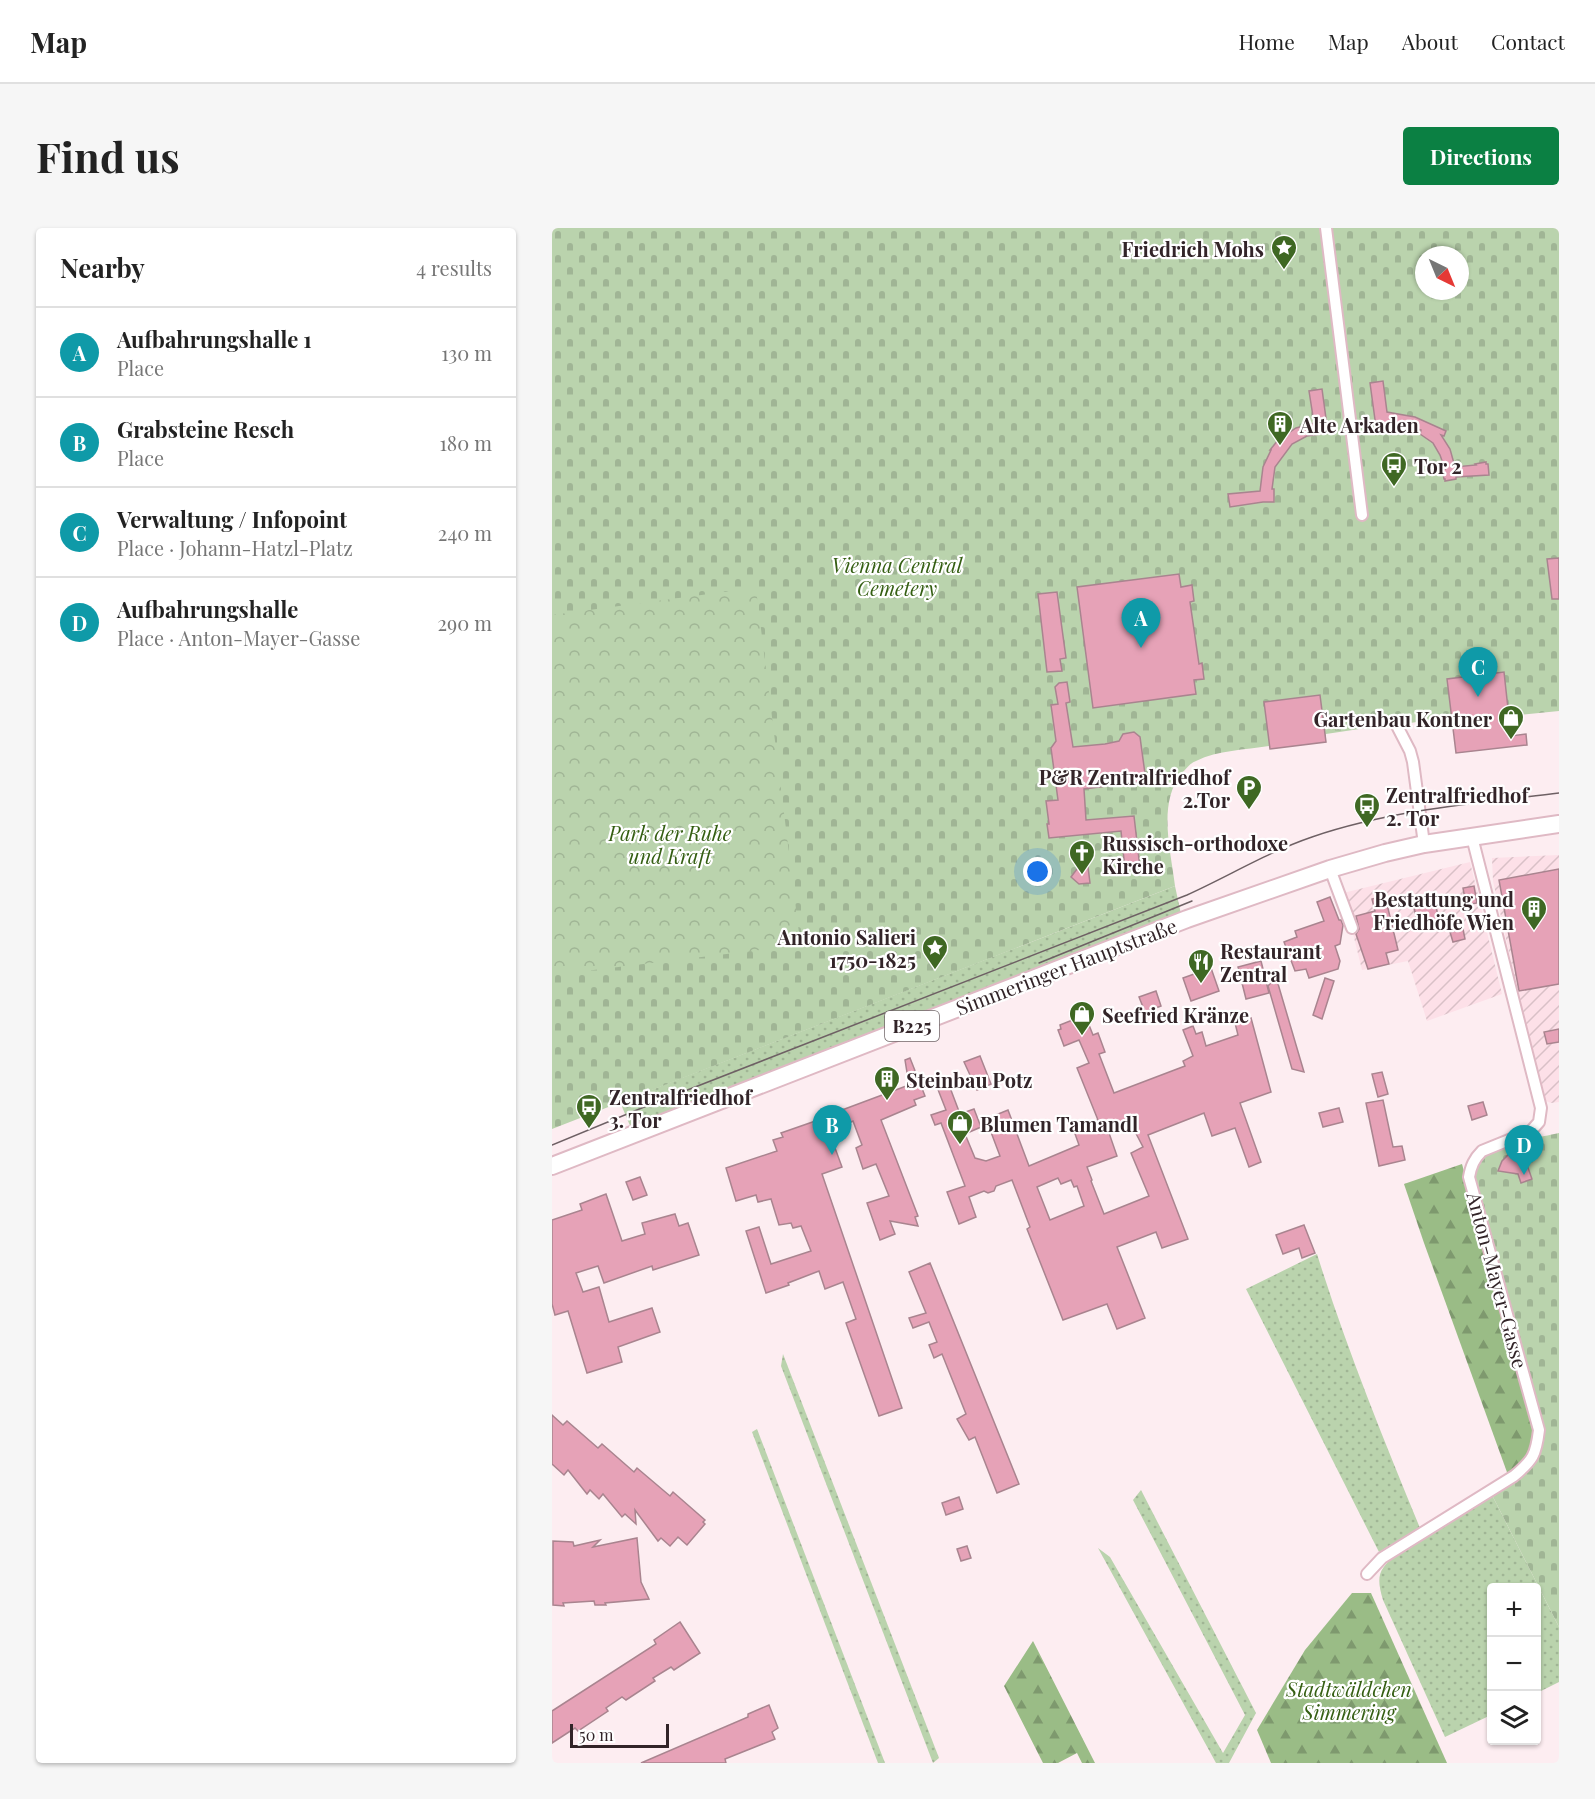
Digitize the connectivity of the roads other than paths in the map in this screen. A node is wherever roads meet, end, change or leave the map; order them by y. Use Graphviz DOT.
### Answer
graph roads {
  1 [pos="1326,228"];
  2 [pos="1362,515"];
  3 [pos="1395,722"];
  4 [pos="1559,824"];
  5 [pos="1473,837"];
  6 [pos="1424,844"];
  7 [pos="1330,869"];
  8 [pos="1352,928"];
  9 [pos="552,1166"];
  10 [pos="1367,1574"];
  1 -- 2 [label="street"];
  3 -- 6 [label="street"];
  4 -- 5 [label="main road, Simmeringer Hauptstraße / B225"];
  5 -- 6 [label="main road, Simmeringer Hauptstraße / B225"];
  5 -- 10 [label="street, Anton-Mayer-Gasse"];
  6 -- 7 [label="main road, Simmeringer Hauptstraße / B225"];
  7 -- 8 [label="street"];
  7 -- 9 [label="main road, Simmeringer Hauptstraße / B225"];
}
